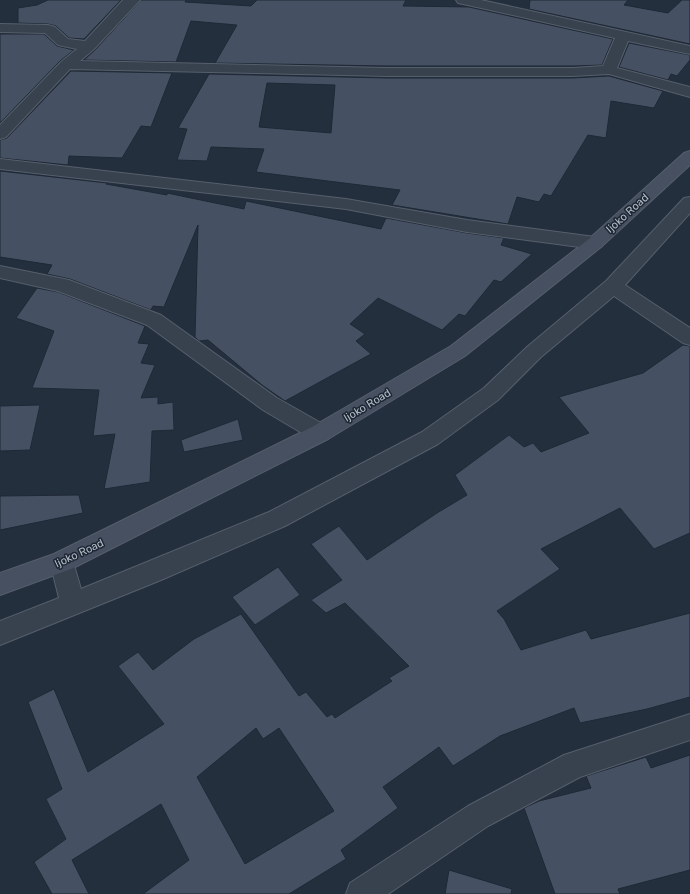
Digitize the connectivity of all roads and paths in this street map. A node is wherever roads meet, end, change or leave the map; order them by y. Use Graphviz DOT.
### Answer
graph roads {
  1 [pos="133,0"];
  2 [pos="463,0"];
  3 [pos="0,28"];
  4 [pos="623,36"];
  5 [pos="89,46"];
  6 [pos="690,50"];
  7 [pos="66,65"];
  8 [pos="609,70"];
  9 [pos="690,92"];
  10 [pos="0,134"];
  11 [pos="690,156"];
  12 [pos="0,164"];
  13 [pos="690,202"];
  14 [pos="595,243"];
  15 [pos="0,272"];
  16 [pos="613,286"];
  17 [pos="690,338"];
  18 [pos="320,433"];
  19 [pos="62,562"];
  20 [pos="0,584"];
  21 [pos="72,604"];
  22 [pos="0,633"];
  23 [pos="690,726"];
  24 [pos="361,894"];
  1 -- 5 [label="street"];
  2 -- 4 [label="street"];
  3 -- 5 [label="street"];
  4 -- 6 [label="street"];
  4 -- 8 [label="street"];
  5 -- 7 [label="street"];
  7 -- 8 [label="street"];
  7 -- 10 [label="street"];
  8 -- 9 [label="street"];
  11 -- 14 [label="main road, Ijoko Road"];
  12 -- 14 [label="street"];
  13 -- 16 [label="street"];
  14 -- 18 [label="main road, Ijoko Road"];
  15 -- 18 [label="street"];
  16 -- 17 [label="street"];
  16 -- 21 [label="street"];
  18 -- 19 [label="main road, Ijoko Road"];
  19 -- 20 [label="main road, Ijoko Road"];
  19 -- 21 [label="street"];
  21 -- 22 [label="street"];
  23 -- 24 [label="street"];
}
